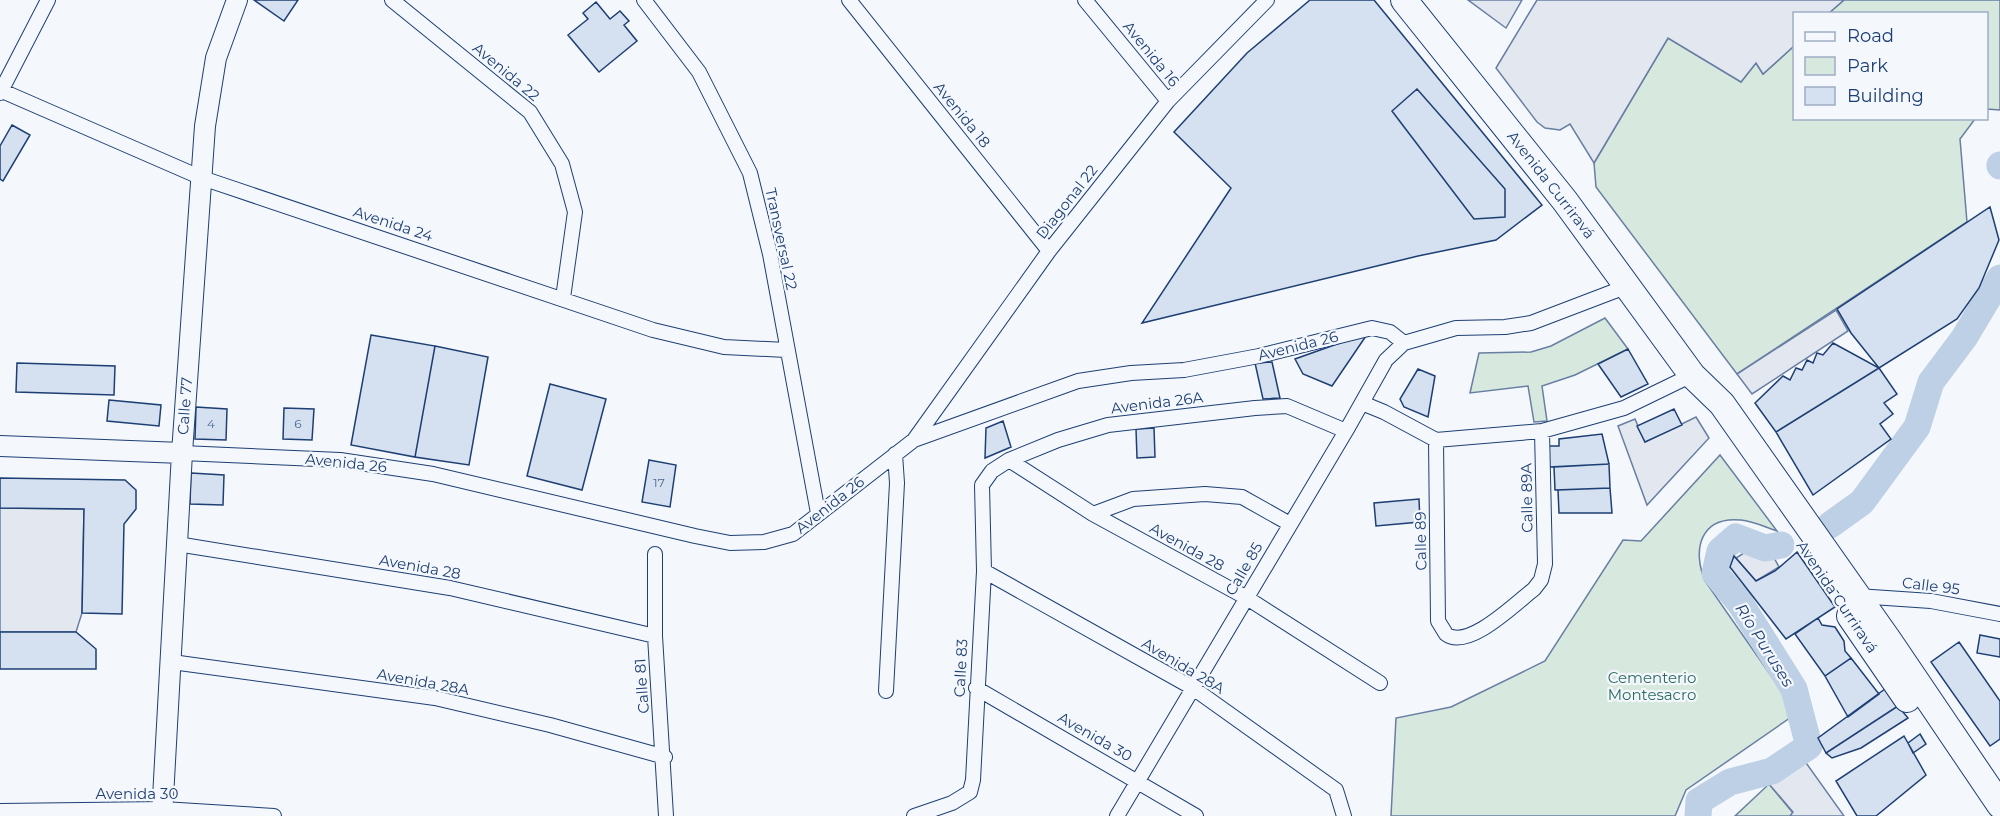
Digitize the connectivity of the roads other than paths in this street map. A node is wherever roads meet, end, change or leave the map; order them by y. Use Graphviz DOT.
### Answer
graph roads {
  1 [pos="48,0"];
  2 [pos="237,0"];
  3 [pos="392,0"];
  4 [pos="644,0"];
  5 [pos="849,0"];
  6 [pos="1085,0"];
  7 [pos="1267,0"];
  8 [pos="1404,0"];
  9 [pos="0,92"];
  10 [pos="1168,101"];
  11 [pos="202,178"];
  12 [pos="1049,250"];
  13 [pos="1628,286"];
  14 [pos="562,298"];
  15 [pos="1404,343"];
  16 [pos="786,350"];
  17 [pos="1692,375"];
  18 [pos="1362,403"];
  19 [pos="1346,431"];
  20 [pos="1542,431"];
  21 [pos="914,440"];
  22 [pos="1436,440"];
  23 [pos="0,446"];
  24 [pos="182,453"];
  25 [pos="895,454"];
  26 [pos="1009,460"];
  27 [pos="982,485"];
  28 [pos="818,513"];
  29 [pos="1093,514"];
  30 [pos="1290,524"];
  31 [pos="177,544"];
  32 [pos="655,554"];
  33 [pos="984,571"];
  34 [pos="1857,596"];
  35 [pos="1246,598"];
  36 [pos="2000,614"];
  37 [pos="655,636"];
  38 [pos="1450,637"];
  39 [pos="172,662"];
  40 [pos="1380,683"];
  41 [pos="976,688"];
  42 [pos="1193,688"];
  43 [pos="886,691"];
  44 [pos="665,757"];
  45 [pos="1138,781"];
  46 [pos="2000,805"];
  47 [pos="0,811"];
  48 [pos="23,813"];
  49 [pos="162,813"];
  50 [pos="1345,815"];
  51 [pos="274,816"];
  52 [pos="666,816"];
  53 [pos="914,816"];
  54 [pos="1117,816"];
  55 [pos="1196,816"];
  56 [pos="1987,816"];
  1 -- 9 [label="street"];
  2 -- 11 [label="street, Calle 77"];
  3 -- 14 [label="street, Avenida 22"];
  4 -- 16 [label="street, Transversal 22"];
  5 -- 12 [label="street, Avenida 18"];
  6 -- 10 [label="street, Avenida 16"];
  7 -- 10 [label="street, Diagonal 22"];
  8 -- 13 [label="highway, Avenida Curriravá"];
  9 -- 11 [label="street, Avenida 24"];
  10 -- 12 [label="street, Diagonal 22"];
  11 -- 14 [label="street, Avenida 24"];
  11 -- 24 [label="street, Calle 77"];
  12 -- 21 [label="street, Diagonal 22"];
  13 -- 15 [label="street"];
  13 -- 17 [label="highway, Avenida Curriravá"];
  14 -- 16 [label="street, Avenida 24"];
  15 -- 18 [label="street, Calle 85"];
  15 -- 21 [label="street, Avenida 26"];
  16 -- 28 [label="street, Transversal 22"];
  17 -- 20 [label="street"];
  17 -- 34 [label="highway, Avenida Curriravá"];
  17 -- 56 [label="highway, Avenida Curriravá"];
  18 -- 19 [label="street, Calle 85"];
  18 -- 22 [label="street"];
  19 -- 26 [label="street, Avenida 26A"];
  19 -- 30 [label="street, Calle 85"];
  20 -- 22 [label="street"];
  20 -- 38 [label="street, Calle 89A"];
  21 -- 25 [label="street, Avenida 26"];
  22 -- 38 [label="street, Calle 89"];
  23 -- 24 [label="street, Avenida 26"];
  24 -- 28 [label="street, Avenida 26"];
  24 -- 31 [label="street, Calle 77"];
  25 -- 28 [label="street, Avenida 26"];
  25 -- 43 [label="street"];
  26 -- 27 [label="street, Avenida 26A"];
  26 -- 29 [label="street, Avenida 28"];
  27 -- 33 [label="street, Calle 83"];
  29 -- 30 [label="street"];
  29 -- 35 [label="street, Avenida 28"];
  30 -- 35 [label="street, Calle 85"];
  31 -- 37 [label="street, Avenida 28"];
  31 -- 39 [label="street, Calle 77"];
  32 -- 37 [label="street, Calle 81"];
  33 -- 41 [label="street, Calle 83"];
  33 -- 42 [label="street, Avenida 28A"];
  34 -- 36 [label="street, Calle 95"];
  34 -- 46 [label="highway, Avenida Curriravá"];
  35 -- 40 [label="street, Avenida 28"];
  35 -- 42 [label="street, Calle 85"];
  37 -- 44 [label="street, Calle 81"];
  39 -- 44 [label="street, Avenida 28A"];
  39 -- 49 [label="street, Calle 77"];
  41 -- 45 [label="street, Avenida 30"];
  41 -- 53 [label="street, Calle 83"];
  42 -- 45 [label="street, Calle 85"];
  42 -- 50 [label="street, Avenida 28A"];
  44 -- 52 [label="street, Calle 81"];
  45 -- 54 [label="street, Calle 85"];
  45 -- 55 [label="street, Avenida 30"];
  47 -- 48 [label="street, Avenida 30"];
  48 -- 49 [label="street, Avenida 30"];
  49 -- 51 [label="street, Avenida 30"];
}
